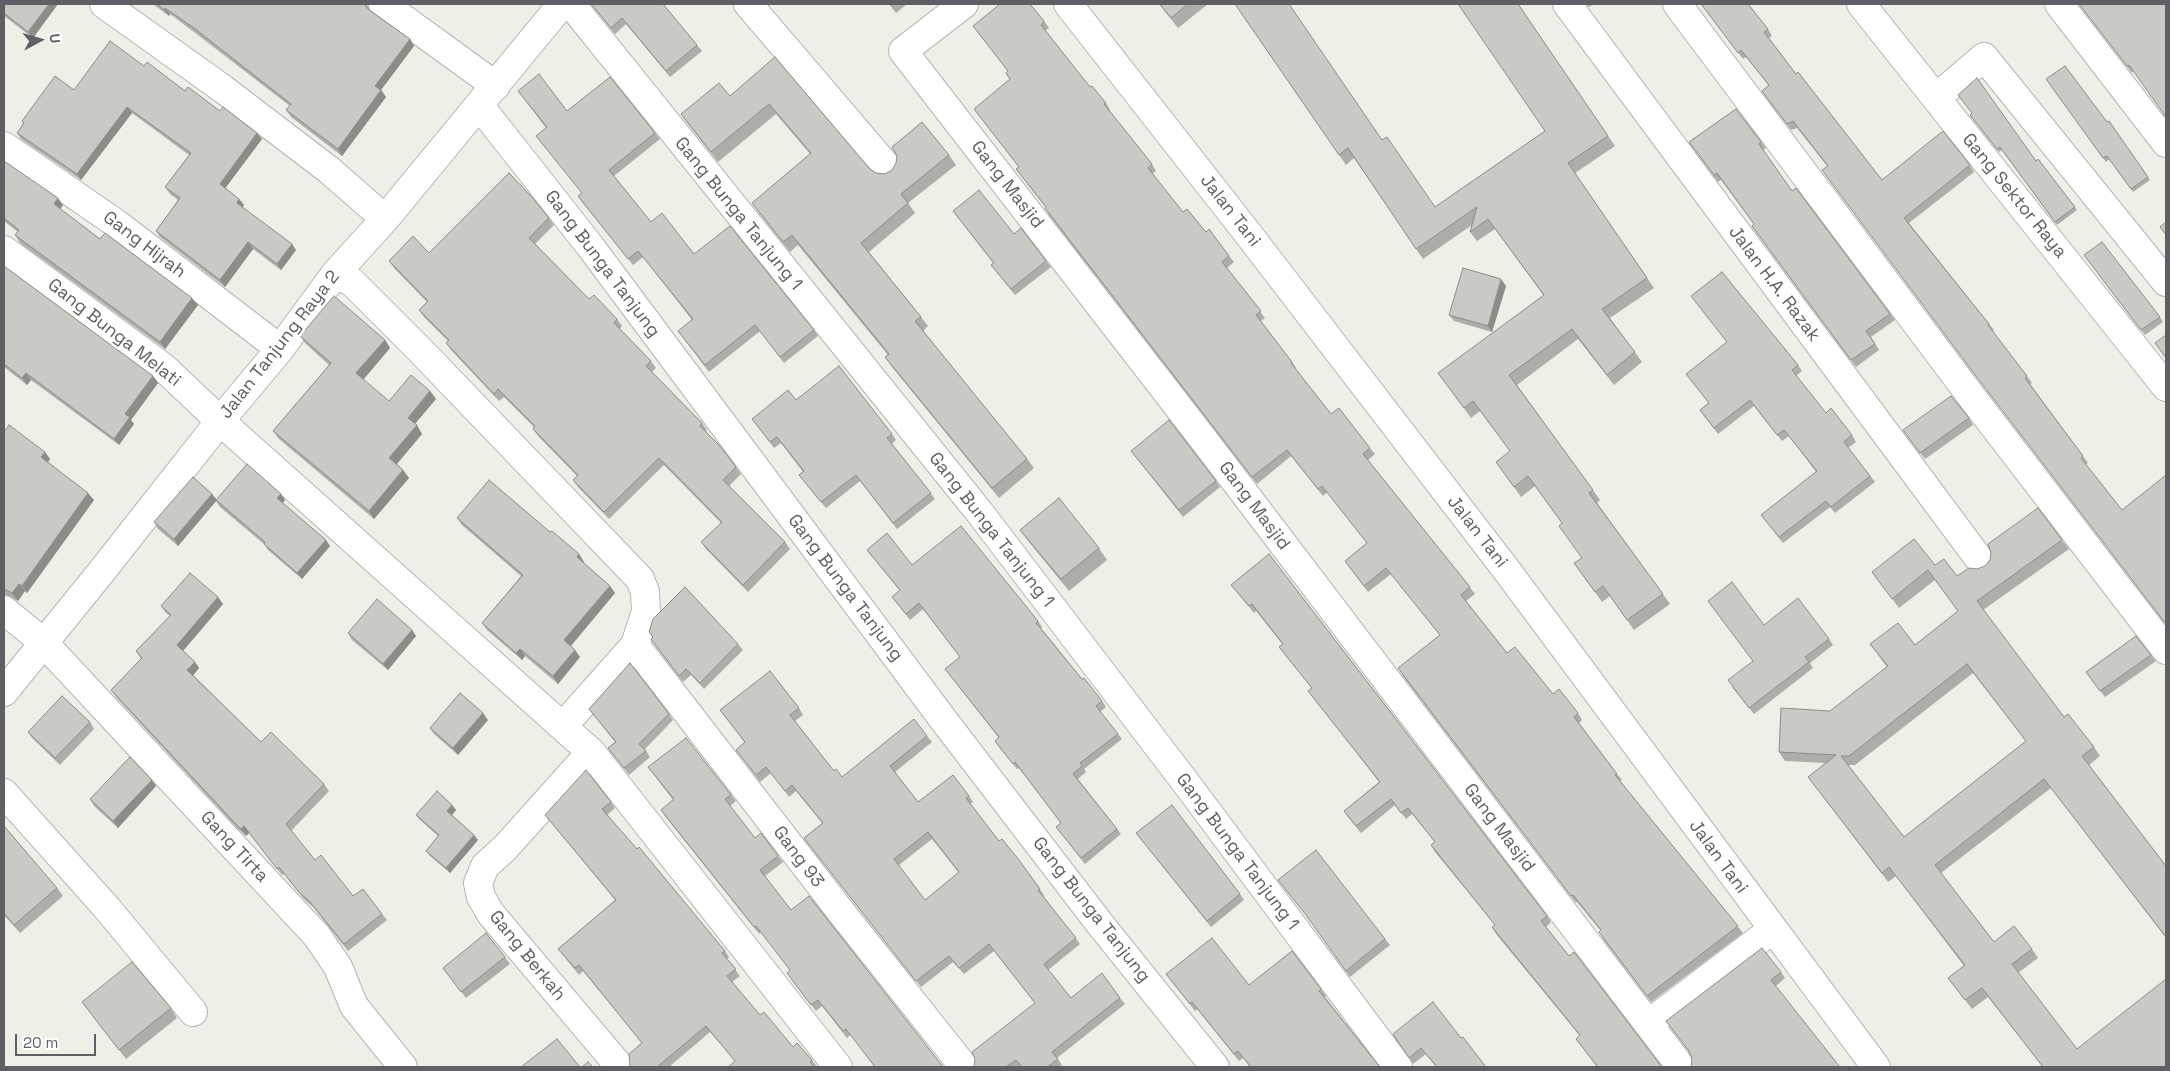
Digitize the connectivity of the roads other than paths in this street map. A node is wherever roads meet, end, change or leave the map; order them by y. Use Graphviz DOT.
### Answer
graph roads {
  1 [pos="104,4"];
  2 [pos="383,4"];
  3 [pos="562,4"];
  4 [pos="570,4"];
  5 [pos="748,4"];
  6 [pos="964,4"];
  7 [pos="1068,4"];
  8 [pos="1567,4"];
  9 [pos="1677,4"];
  10 [pos="1861,4"];
  11 [pos="2059,4"];
  12 [pos="488,96"];
  13 [pos="1936,98"];
  14 [pos="2166,143"];
  15 [pos="4,146"];
  16 [pos="888,168"];
  17 [pos="385,219"];
  18 [pos="4,250"];
  19 [pos="335,274"];
  20 [pos="2166,282"];
  21 [pos="280,349"];
  22 [pos="2166,387"];
  23 [pos="220,421"];
  24 [pos="1982,564"];
  25 [pos="4,610"];
  26 [pos="43,642"];
  27 [pos="635,644"];
  28 [pos="2166,650"];
  29 [pos="4,692"];
  30 [pos="563,726"];
  31 [pos="591,752"];
  32 [pos="4,793"];
  33 [pos="1772,930"];
  34 [pos="193,1012"];
  35 [pos="1648,1024"];
  36 [pos="403,1067"];
  37 [pos="620,1067"];
  38 [pos="838,1067"];
  39 [pos="964,1067"];
  40 [pos="1215,1067"];
  41 [pos="1398,1067"];
  42 [pos="1681,1067"];
  43 [pos="1876,1067"];
  1 -- 17 [label="street"];
  2 -- 12 [label="street, Gang Bunga Tanjung"];
  3 -- 12 [label="street, Jalan Tanjung Raya 2"];
  4 -- 41 [label="street, Gang Bunga Tanjung 1"];
  5 -- 16 [label="street"];
  6 -- 35 [label="street, Gang Masjid"];
  7 -- 33 [label="street, Jalan Tani"];
  8 -- 24 [label="street, Jalan H.A. Razak"];
  9 -- 28 [label="street"];
  10 -- 13 [label="street, Gang Sektor Raya"];
  11 -- 14 [label="street"];
  12 -- 17 [label="street, Jalan Tanjung Raya 2"];
  12 -- 40 [label="street, Gang Bunga Tanjung"];
  13 -- 20 [label="street"];
  13 -- 22 [label="street, Gang Sektor Raya"];
  15 -- 21 [label="street, Gang Hijrah"];
  17 -- 19 [label="street, Jalan Tanjung Raya 2"];
  18 -- 23 [label="street, Gang Bunga Melati"];
  19 -- 21 [label="street, Jalan Tanjung Raya 2"];
  19 -- 27 [label="street"];
  21 -- 23 [label="street, Jalan Tanjung Raya 2"];
  23 -- 26 [label="street, Jalan Tanjung Raya 2"];
  23 -- 30 [label="street, Gang Bunga Melati"];
  25 -- 26 [label="street, Gang Tirta"];
  26 -- 29 [label="street, Jalan Tanjung Raya 2"];
  26 -- 36 [label="street, Gang Tirta"];
  27 -- 30 [label="street"];
  27 -- 39 [label="street, Gang 93"];
  30 -- 31 [label="street, Gang Bunga Melati"];
  31 -- 37 [label="street, Gang Berkah"];
  31 -- 38 [label="street, Gang Bunga Melati"];
  32 -- 34 [label="street"];
  33 -- 35 [label="street"];
  33 -- 43 [label="street, Jalan Tani"];
  35 -- 42 [label="street"];
}
